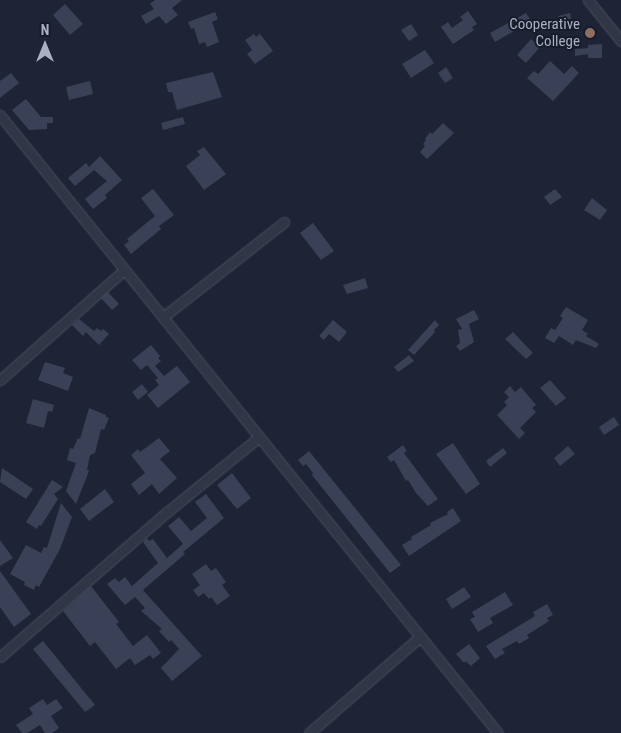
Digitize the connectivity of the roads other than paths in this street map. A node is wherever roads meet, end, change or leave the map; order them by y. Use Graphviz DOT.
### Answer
graph roads {
  1 [pos="588,0"];
  2 [pos="621,41"];
  3 [pos="0,115"];
  4 [pos="284,222"];
  5 [pos="124,270"];
  6 [pos="163,318"];
  7 [pos="0,380"];
  8 [pos="259,437"];
  9 [pos="420,637"];
  10 [pos="0,657"];
  11 [pos="310,733"];
  12 [pos="498,733"];
  1 -- 2 [label="street"];
  3 -- 5 [label="street"];
  4 -- 6 [label="street"];
  5 -- 6 [label="street"];
  5 -- 7 [label="street"];
  6 -- 8 [label="street"];
  8 -- 9 [label="street"];
  8 -- 10 [label="street"];
  9 -- 11 [label="street"];
  9 -- 12 [label="street"];
}
